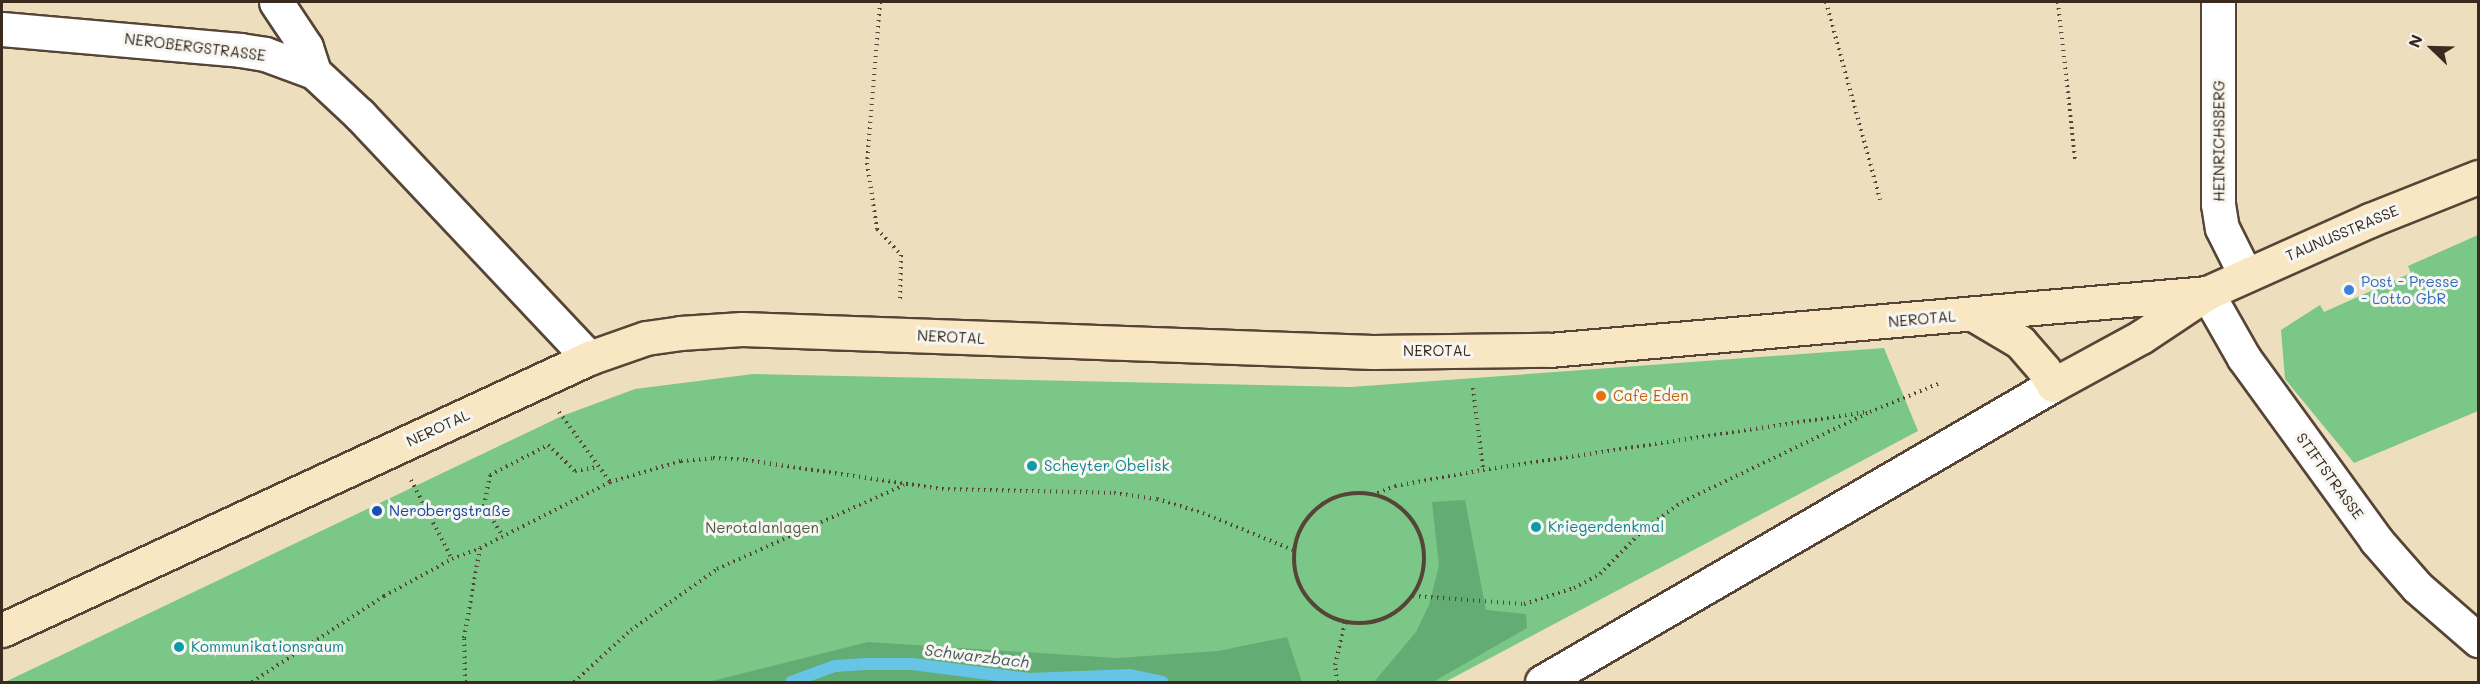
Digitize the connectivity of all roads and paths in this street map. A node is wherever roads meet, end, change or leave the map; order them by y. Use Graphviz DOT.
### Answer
graph roads {
  1 [pos="276,2"];
  2 [pos="880,2"];
  3 [pos="1826,2"];
  4 [pos="2058,2"];
  5 [pos="2218,2"];
  6 [pos="2,29"];
  7 [pos="314,72"];
  8 [pos="2075,159"];
  9 [pos="2478,177"];
  10 [pos="1880,200"];
  11 [pos="2245,274"];
  12 [pos="2207,292"];
  13 [pos="1973,314"];
  14 [pos="899,335"];
  15 [pos="1469,351"];
  16 [pos="589,358"];
  17 [pos="1940,383"];
  18 [pos="2053,385"];
  19 [pos="1870,411"];
  20 [pos="581,445"];
  21 [pos="598,467"];
  22 [pos="1483,470"];
  23 [pos="610,482"];
  24 [pos="905,485"];
  25 [pos="419,495"];
  26 [pos="1372,495"];
  27 [pos="484,506"];
  28 [pos="466,509"];
  29 [pos="502,535"];
  30 [pos="480,548"];
  31 [pos="1293,550"];
  32 [pos="453,559"];
  33 [pos="1413,597"];
  34 [pos="1345,623"];
  35 [pos="2,630"];
  36 [pos="2478,639"];
  37 [pos="252,682"];
  38 [pos="465,682"];
  39 [pos="574,682"];
  40 [pos="1337,682"];
  41 [pos="1542,682"];
  1 -- 7 [label="street"];
  2 -- 14 [label="path, NEROTAL"];
  3 -- 10 [label="path"];
  4 -- 8 [label="path"];
  5 -- 11 [label="street, HEINRICHSBERG"];
  6 -- 7 [label="street, NEROBERGSTRASSE"];
  7 -- 16 [label="street, NEROBERGSTRASSE"];
  9 -- 11 [label="street, TAUNUSSTRASSE"];
  11 -- 12 [label="street, TAUNUSSTRASSE"];
  12 -- 13 [label="street, NEROTAL"];
  12 -- 18 [label="street"];
  12 -- 36 [label="street, STIFTSTRASSE"];
  13 -- 15 [label="street, NEROTAL"];
  13 -- 18 [label="street, NEROTAL"];
  14 -- 15 [label="street, NEROTAL"];
  14 -- 16 [label="street, NEROTAL"];
  15 -- 22 [label="path"];
  16 -- 35 [label="street, NEROTAL"];
  17 -- 19 [label="path"];
  18 -- 41 [label="street"];
  19 -- 22 [label="path"];
  19 -- 33 [label="path"];
  20 -- 21 [label="path"];
  21 -- 23 [label="path"];
  21 -- 27 [label="path"];
  22 -- 26 [label="path"];
  23 -- 24 [label="path"];
  23 -- 29 [label="path"];
  24 -- 31 [label="path"];
  24 -- 39 [label="path"];
  25 -- 32 [label="path"];
  26 -- 31 [label="path"];
  26 -- 33 [label="path"];
  27 -- 28 [label="path"];
  27 -- 29 [label="path"];
  29 -- 30 [label="path"];
  30 -- 32 [label="path"];
  30 -- 38 [label="path"];
  31 -- 34 [label="path"];
  32 -- 37 [label="path"];
  33 -- 34 [label="path"];
  34 -- 40 [label="path"];
}
